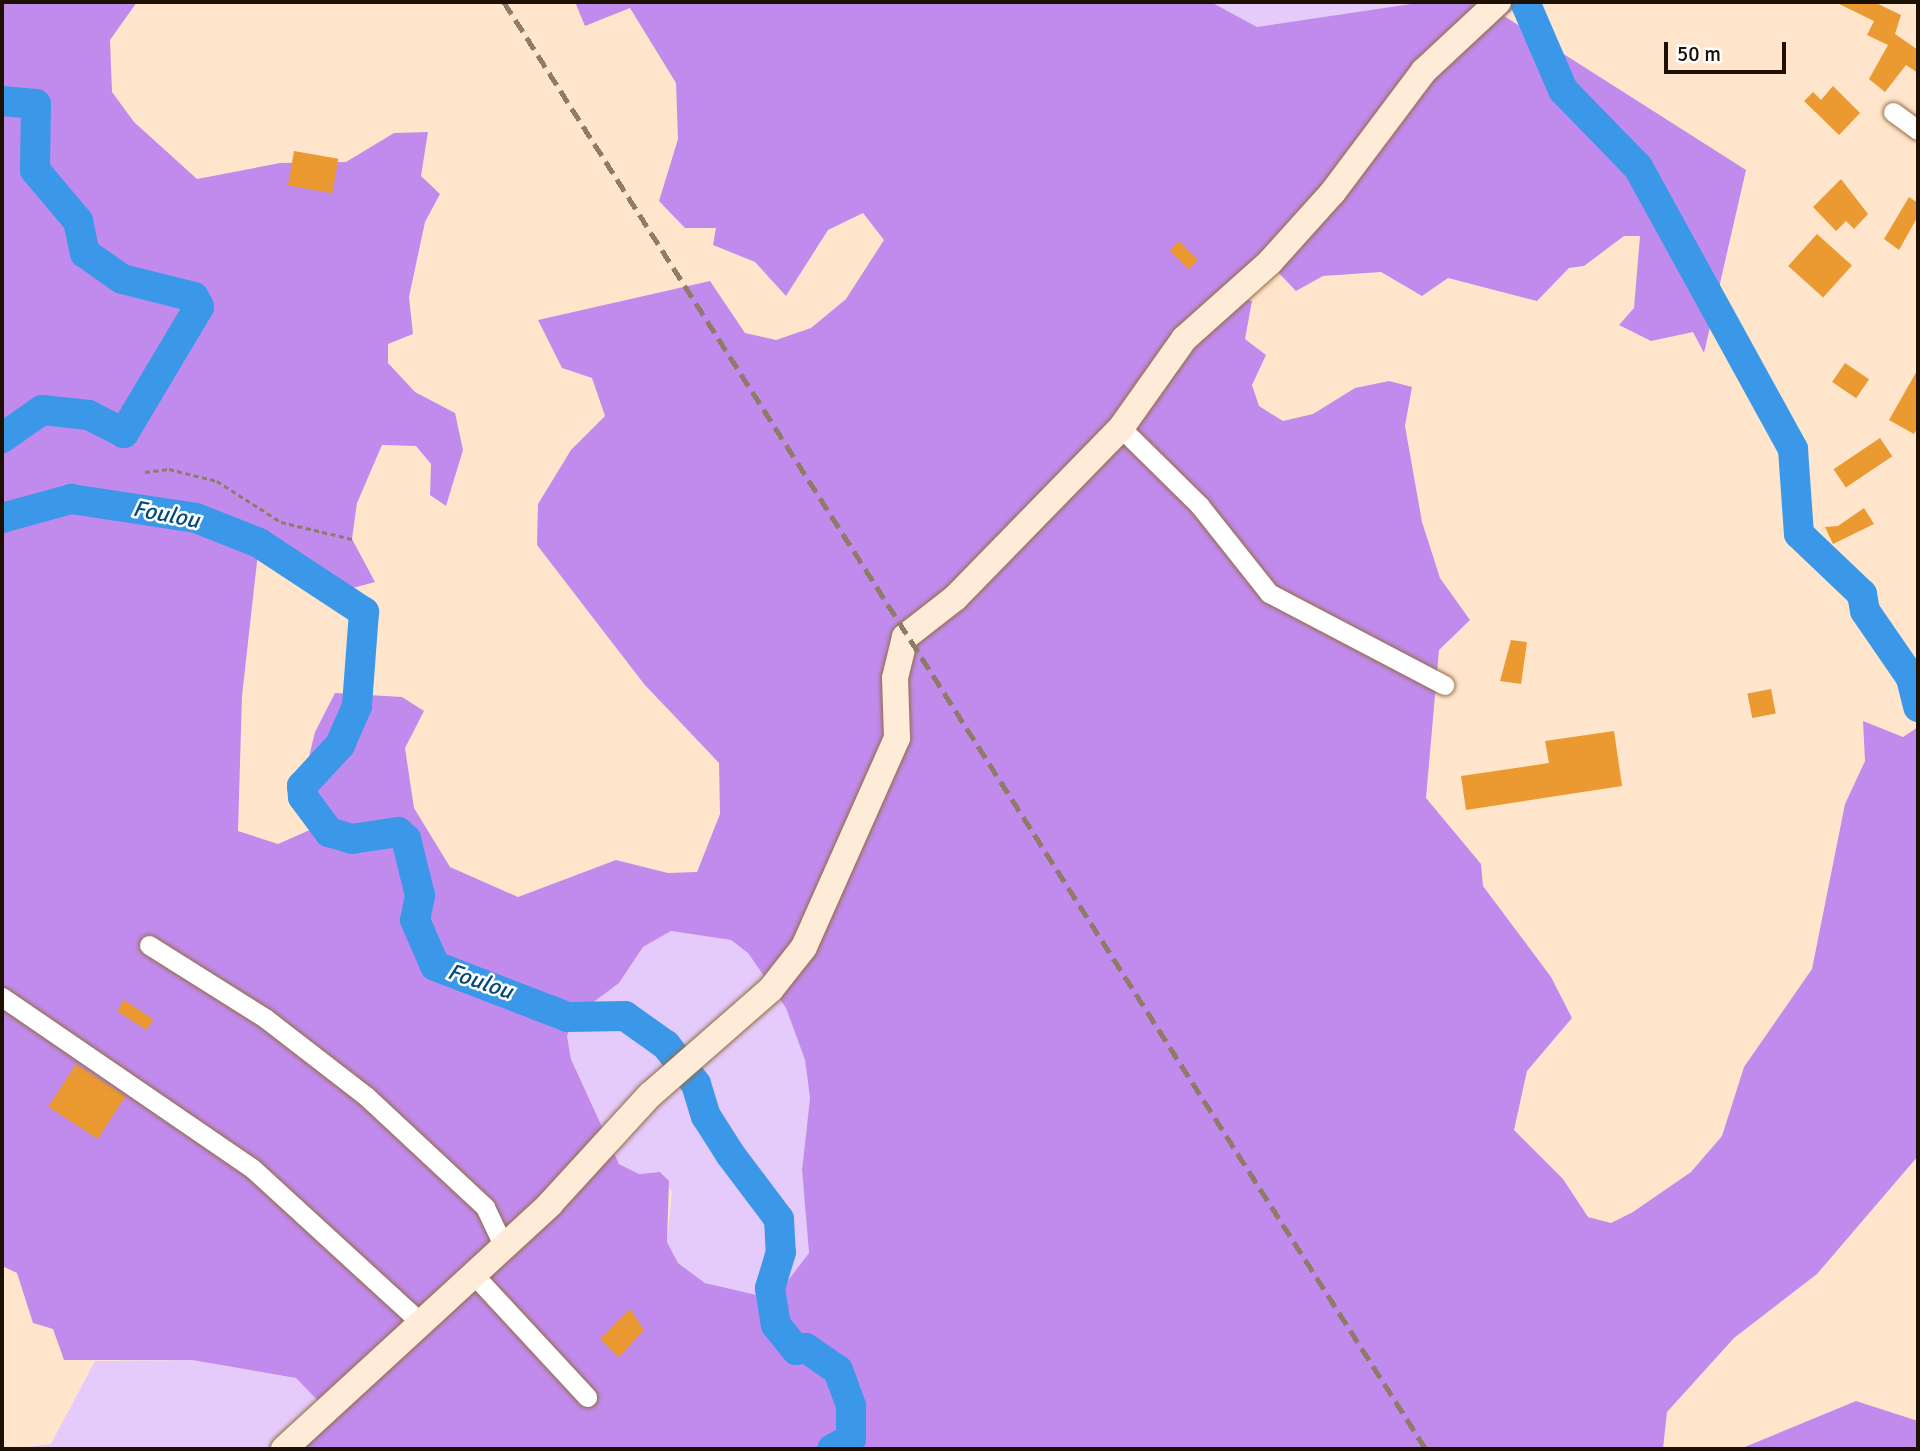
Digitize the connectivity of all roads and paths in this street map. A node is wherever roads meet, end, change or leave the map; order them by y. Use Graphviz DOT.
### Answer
graph roads {
  1 [pos="1498,2"];
  2 [pos="1893,112"];
  3 [pos="1918,130"];
  4 [pos="1121,428"];
  5 [pos="145,472"];
  6 [pos="352,540"];
  7 [pos="1444,685"];
  8 [pos="149,945"];
  9 [pos="2,997"];
  10 [pos="504,1247"];
  11 [pos="475,1276"];
  12 [pos="422,1324"];
  13 [pos="587,1397"];
  14 [pos="284,1449"];
  1 -- 4 [label="street"];
  2 -- 3 [label="street"];
  4 -- 7 [label="street"];
  4 -- 10 [label="street"];
  5 -- 6 [label="path"];
  8 -- 10 [label="street"];
  9 -- 12 [label="street"];
  10 -- 11 [label="street"];
  11 -- 12 [label="street"];
  11 -- 13 [label="street"];
  12 -- 14 [label="street"];
}
